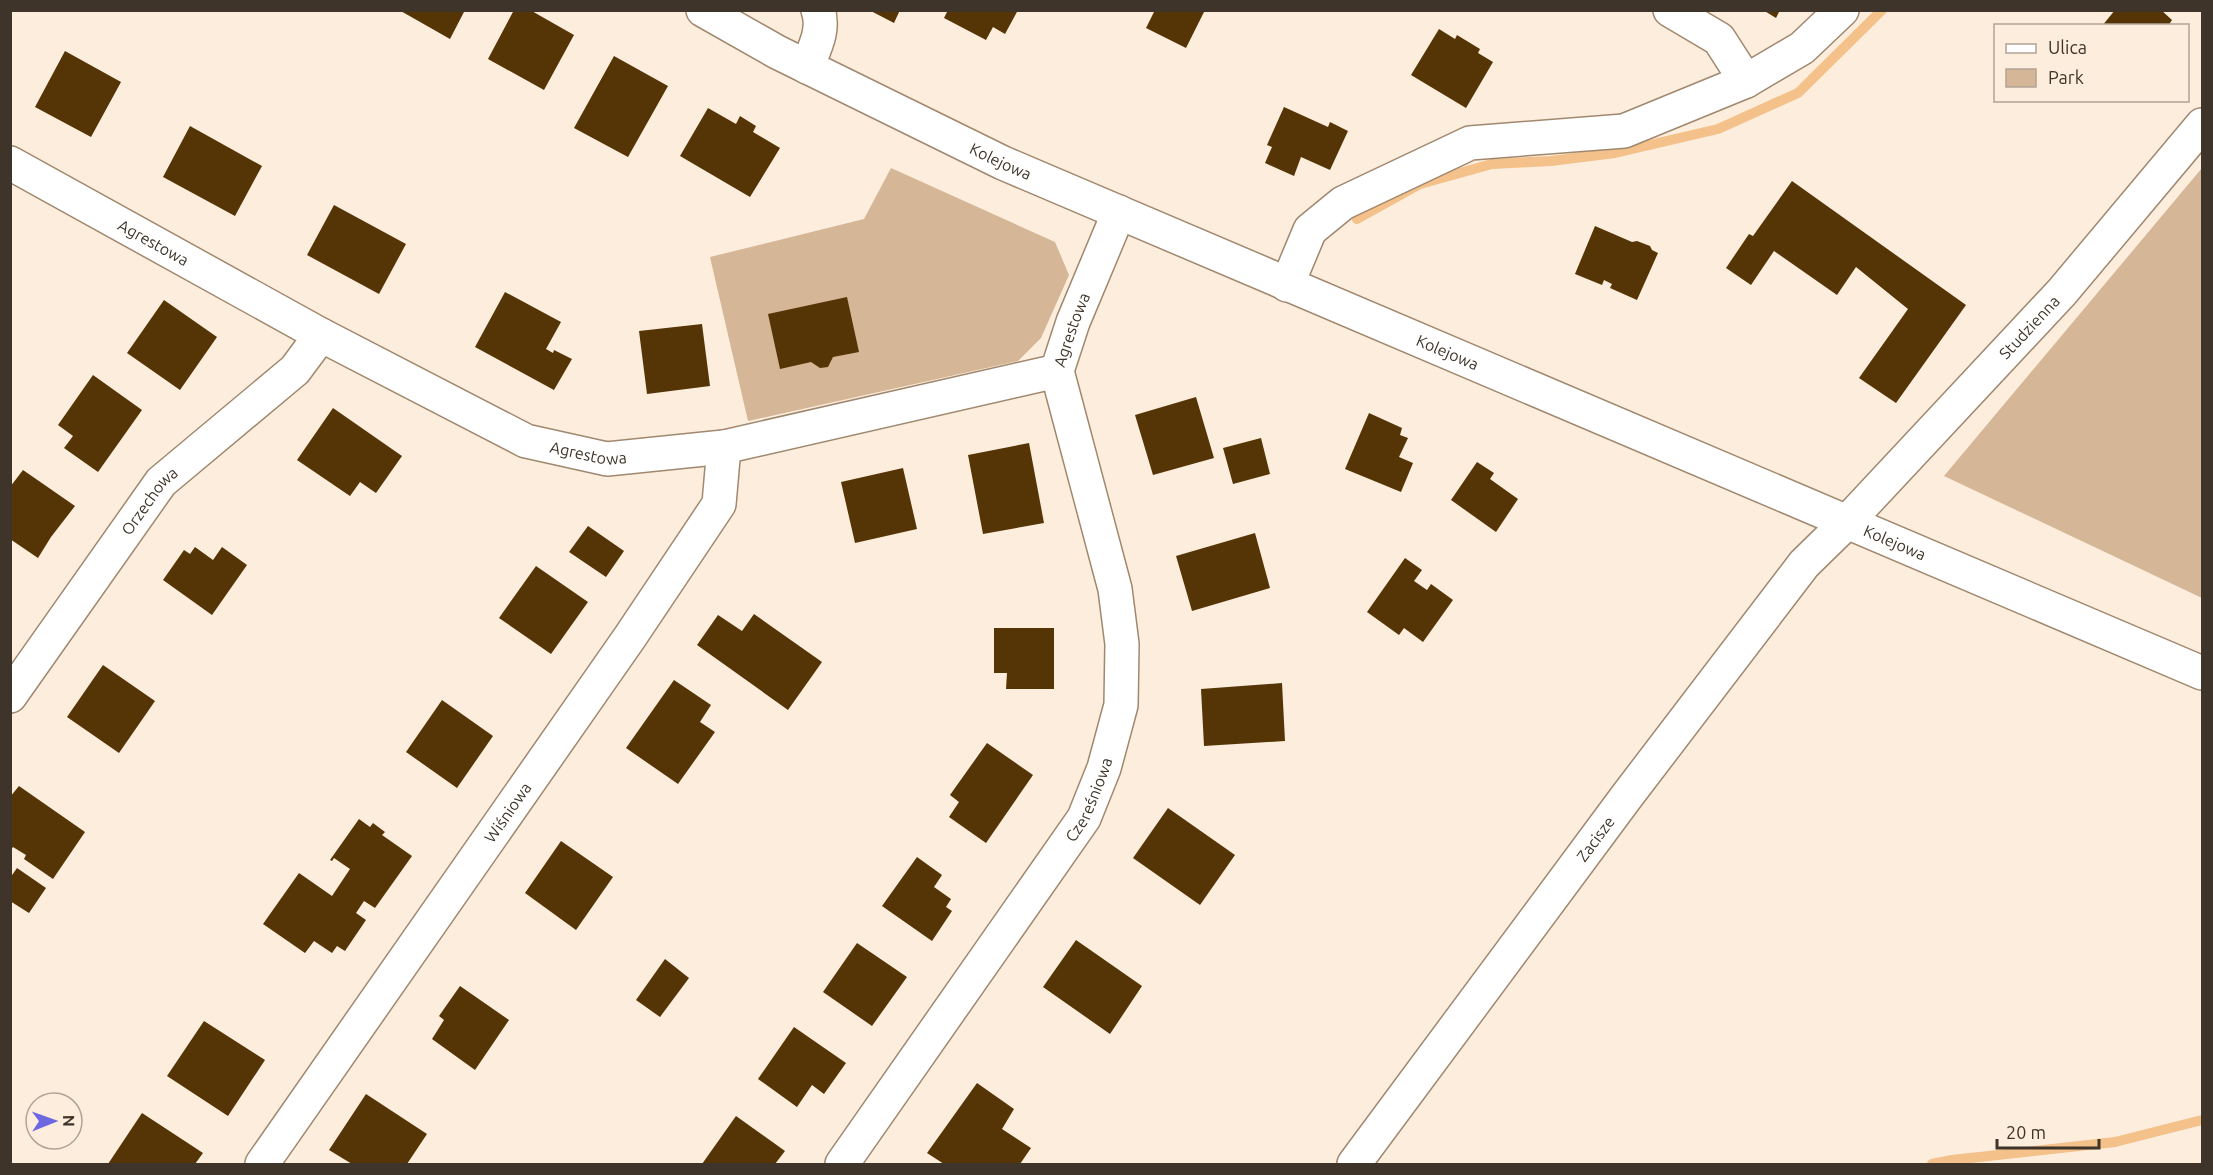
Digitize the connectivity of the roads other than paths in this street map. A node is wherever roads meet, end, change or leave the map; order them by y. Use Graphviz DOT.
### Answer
graph roads {
  1 [pos="704,10"];
  2 [pos="818,10"];
  3 [pos="1670,10"];
  4 [pos="1842,10"];
  5 [pos="807,66"];
  6 [pos="1746,81"];
  7 [pos="2202,125"];
  8 [pos="10,164"];
  9 [pos="1119,212"];
  10 [pos="1287,285"];
  11 [pos="321,335"];
  12 [pos="1057,371"];
  13 [pos="724,447"];
  14 [pos="1847,522"];
  15 [pos="2202,673"];
  16 [pos="10,696"];
  17 [pos="262,1164"];
  18 [pos="842,1164"];
  19 [pos="1354,1164"];
  1 -- 5 [label="street, Kolejowa"];
  2 -- 5 [label="street"];
  3 -- 6 [label="street"];
  4 -- 6 [label="street"];
  5 -- 9 [label="street, Kolejowa"];
  6 -- 10 [label="street"];
  7 -- 14 [label="street, Studzienna"];
  8 -- 11 [label="street, Agrestowa"];
  9 -- 10 [label="street, Kolejowa"];
  9 -- 12 [label="street, Agrestowa"];
  10 -- 14 [label="street, Kolejowa"];
  11 -- 13 [label="street, Agrestowa"];
  11 -- 16 [label="street, Orzechowa"];
  12 -- 13 [label="street, Agrestowa"];
  12 -- 18 [label="street, Czereśniowa"];
  13 -- 17 [label="street, Wiśniowa"];
  14 -- 15 [label="street, Kolejowa"];
  14 -- 19 [label="street, Zacisze"];
}
